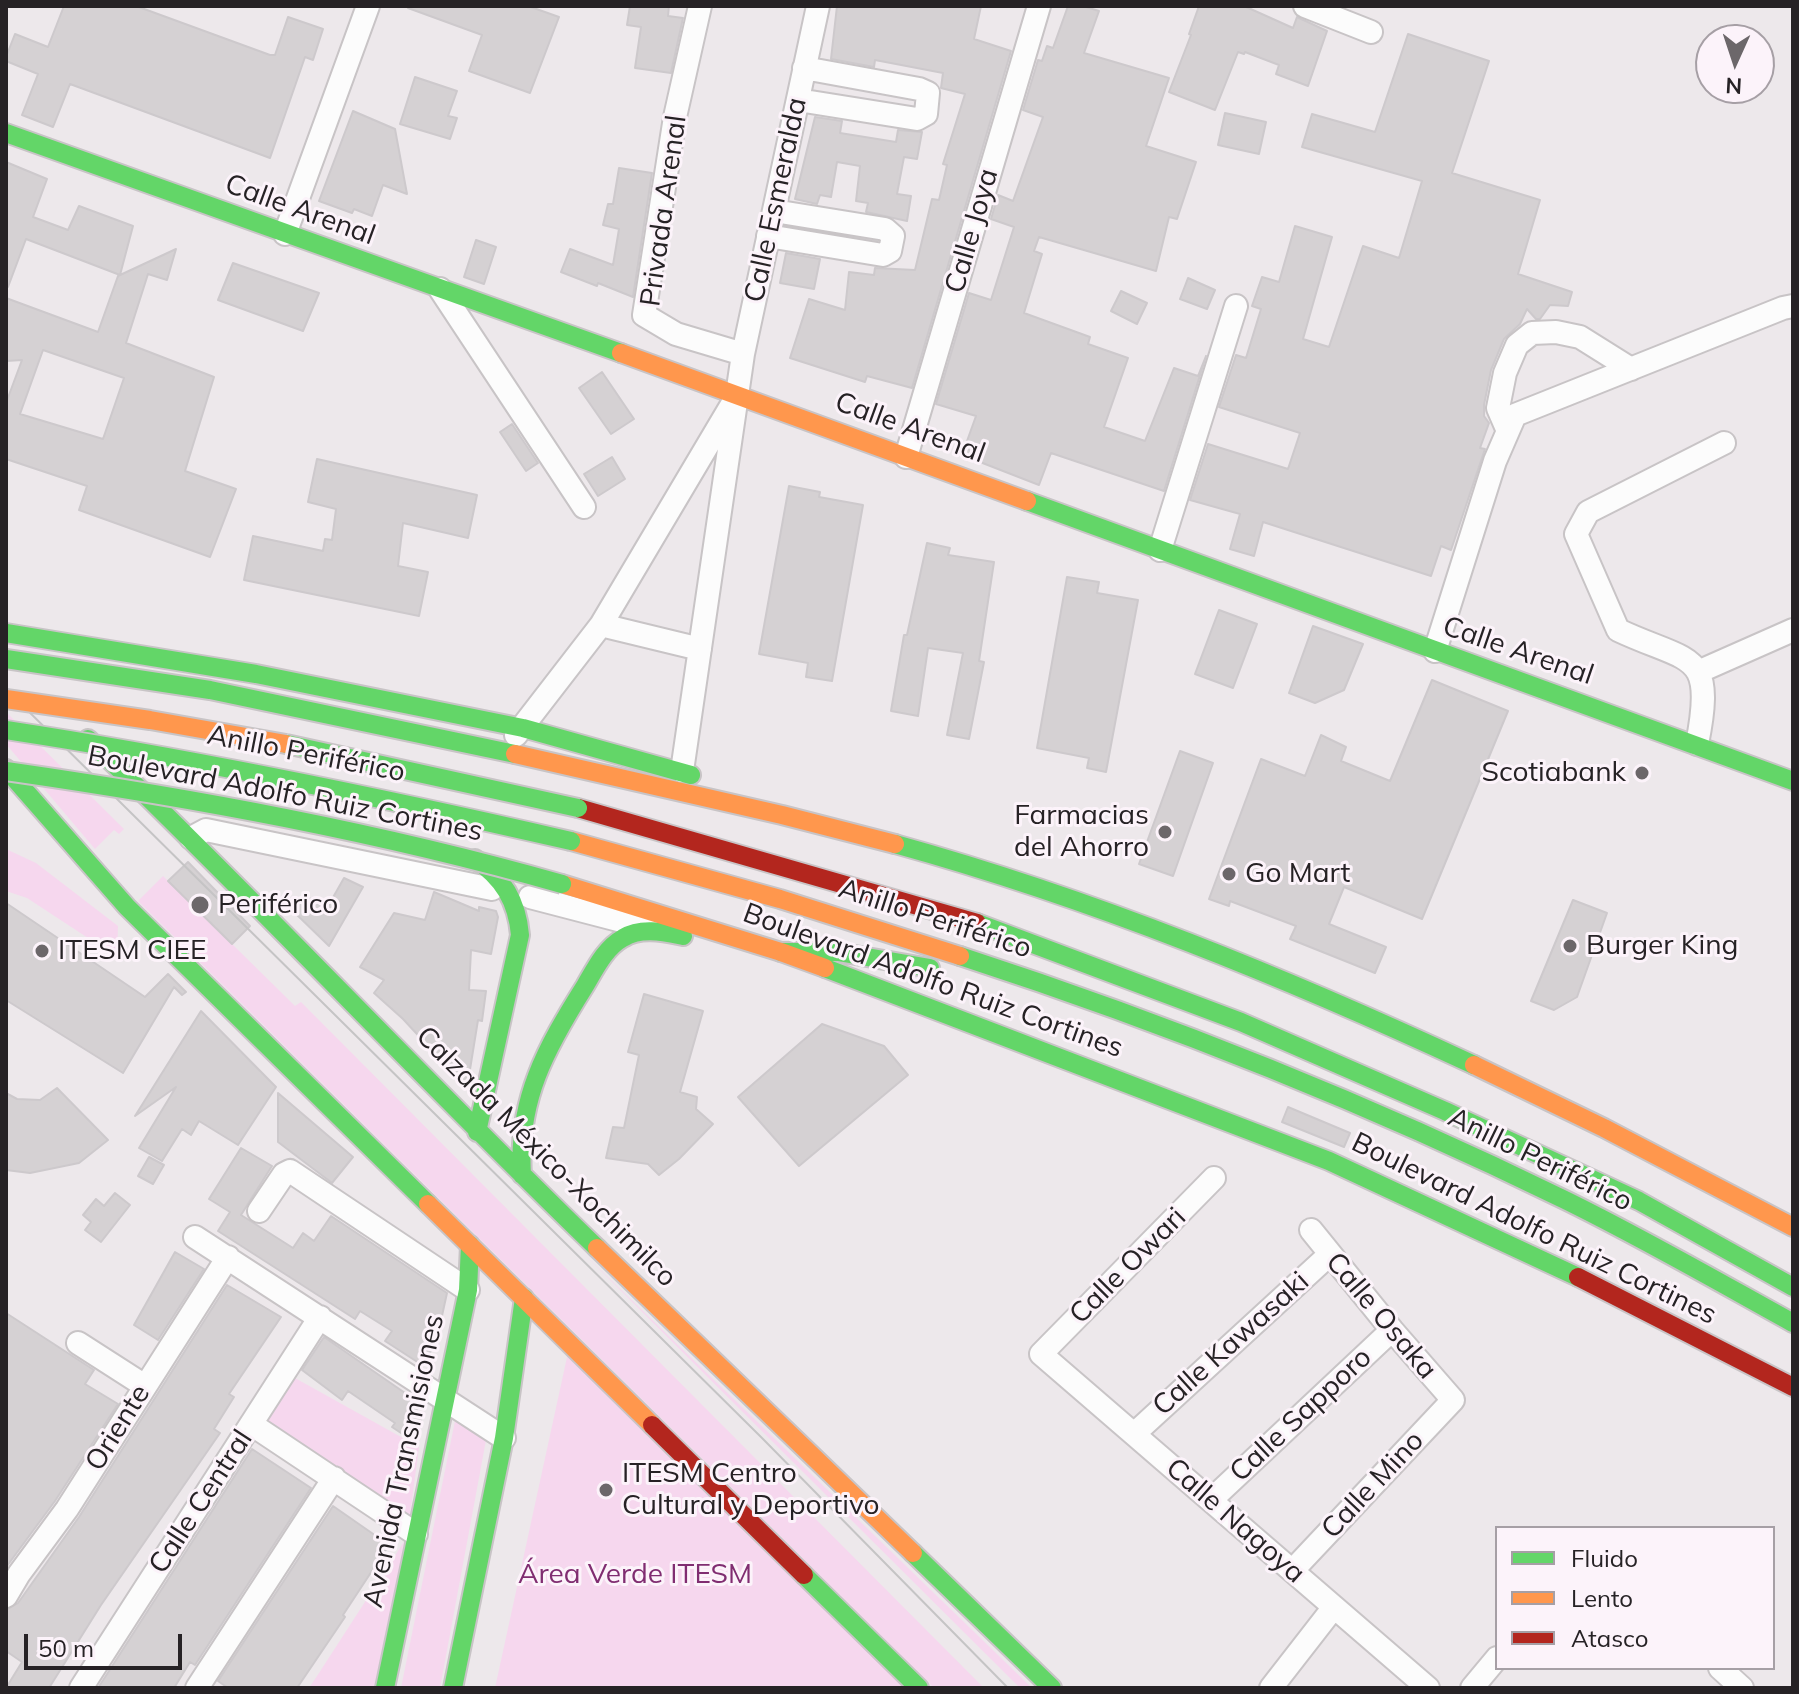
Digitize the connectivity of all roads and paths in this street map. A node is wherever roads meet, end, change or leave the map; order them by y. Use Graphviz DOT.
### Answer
graph roads {
  1 [pos="368,6"];
  2 [pos="700,6"];
  3 [pos="818,6"];
  4 [pos="1039,6"];
  5 [pos="1305,6"];
  6 [pos="1371,32"];
  7 [pos="804,68"];
  8 [pos="798,100"];
  9 [pos="6,133"];
  10 [pos="774,211"];
  11 [pos="285,234"];
  12 [pos="768,236"];
  13 [pos="440,289"];
  14 [pos="1236,306"];
  15 [pos="1793,306"];
  16 [pos="743,354"];
  17 [pos="1631,369"];
  18 [pos="738,395"];
  19 [pos="1508,431"];
  20 [pos="1724,443"];
  21 [pos="906,457"];
  22 [pos="584,507"];
  23 [pos="1160,550"];
  24 [pos="601,625"];
  25 [pos="1793,630"];
  26 [pos="6,633"];
  27 [pos="700,649"];
  28 [pos="1435,651"];
  29 [pos="6,660"];
  30 [pos="1698,672"];
  31 [pos="6,699"];
  32 [pos="523,728"];
  33 [pos="6,730"];
  34 [pos="1697,744"];
  35 [pos="502,751"];
  36 [pos="6,770"];
  37 [pos="682,771"];
  38 [pos="1793,781"];
  39 [pos="6,795"];
  40 [pos="33,799"];
  41 [pos="779,813"];
  42 [pos="191,838"];
  43 [pos="475,859"];
  44 [pos="492,889"];
  45 [pos="530,897"];
  46 [pos="656,930"];
  47 [pos="746,940"];
  48 [pos="781,952"];
  49 [pos="1026,977"];
  50 [pos="477,1132"];
  51 [pos="522,1175"];
  52 [pos="1214,1178"];
  53 [pos="259,1211"];
  54 [pos="1793,1227"];
  55 [pos="1311,1230"];
  56 [pos="195,1237"];
  57 [pos="470,1245"];
  58 [pos="1329,1255"];
  59 [pos="228,1257"];
  60 [pos="1793,1287"];
  61 [pos="468,1290"];
  62 [pos="524,1298"];
  63 [pos="320,1317"];
  64 [pos="1793,1323"];
  65 [pos="1392,1330"];
  66 [pos="78,1343"];
  67 [pos="1041,1354"];
  68 [pos="145,1386"];
  69 [pos="1793,1387"];
  70 [pos="1453,1400"];
  71 [pos="447,1402"];
  72 [pos="251,1424"];
  73 [pos="1134,1434"];
  74 [pos="504,1438"];
  75 [pos="334,1478"];
  76 [pos="1211,1500"];
  77 [pos="416,1534"];
  78 [pos="1293,1570"];
  79 [pos="6,1596"];
  80 [pos="1334,1607"];
  81 [pos="1495,1660"];
  82 [pos="1722,1670"];
  83 [pos="81,1688"];
  84 [pos="197,1688"];
  85 [pos="385,1688"];
  86 [pos="453,1688"];
  87 [pos="919,1688"];
  88 [pos="1052,1688"];
  89 [pos="1271,1688"];
  90 [pos="1428,1688"];
  91 [pos="1472,1688"];
  92 [pos="1742,1688"];
  1 -- 11 [label="street"];
  2 -- 16 [label="street, Privada Arenal"];
  3 -- 7 [label="street, Calle Esmeralda"];
  4 -- 21 [label="street, Calle Joya"];
  5 -- 6 [label="street"];
  7 -- 8 [label="street, Calle Esmeralda"];
  7 -- 8 [label="street"];
  8 -- 10 [label="street, Calle Esmeralda"];
  9 -- 11 [label="main road, Calle Arenal"];
  10 -- 12 [label="street, Calle Esmeralda"];
  10 -- 12 [label="street"];
  11 -- 13 [label="main road, Calle Arenal"];
  12 -- 16 [label="street, Calle Esmeralda"];
  13 -- 18 [label="main road, Calle Arenal"];
  13 -- 22 [label="street"];
  14 -- 23 [label="street"];
  15 -- 17 [label="street"];
  16 -- 18 [label="street, Calle Esmeralda"];
  17 -- 19 [label="street"];
  17 -- 19 [label="street"];
  18 -- 21 [label="main road, Calle Arenal"];
  18 -- 24 [label="street, Calle Esmeralda"];
  18 -- 27 [label="street, Calle Esmeralda"];
  19 -- 28 [label="street"];
  20 -- 30 [label="street"];
  21 -- 23 [label="main road, Calle Arenal"];
  23 -- 28 [label="main road, Calle Arenal"];
  24 -- 27 [label="street"];
  24 -- 32 [label="street, Calle Esmeralda"];
  25 -- 30 [label="street"];
  26 -- 32 [label="main road"];
  27 -- 37 [label="street, Calle Esmeralda"];
  28 -- 34 [label="main road, Calle Arenal"];
  29 -- 35 [label="main road"];
  29 -- 42 [label="main road, Calzada México-Xochimilco"];
  30 -- 34 [label="street"];
  31 -- 60 [label="main road, Anillo Periférico, bridge"];
  32 -- 35 [label="street, Calle Esmeralda"];
  32 -- 37 [label="main road"];
  33 -- 49 [label="main road, Anillo Periférico, bridge"];
  34 -- 38 [label="main road, Calle Arenal"];
  35 -- 41 [label="main road"];
  36 -- 40 [label="main road"];
  36 -- 43 [label="main road, Boulevard Adolfo Ruiz Cortines, bridge"];
  37 -- 41 [label="main road"];
  39 -- 40 [label="main road"];
  40 -- 57 [label="main road"];
  41 -- 54 [label="main road"];
  42 -- 44 [label="street"];
  42 -- 50 [label="main road, Calzada México-Xochimilco"];
  43 -- 47 [label="main road, Boulevard Adolfo Ruiz Cortines, bridge"];
  43 -- 50 [label="main road, bridge"];
  45 -- 46 [label="street"];
  46 -- 47 [label="main road"];
  46 -- 51 [label="main road"];
  47 -- 48 [label="main road, Boulevard Adolfo Ruiz Cortines"];
  48 -- 49 [label="main road"];
  48 -- 69 [label="main road, Boulevard Adolfo Ruiz Cortines"];
  49 -- 64 [label="main road, Anillo Periférico"];
  50 -- 51 [label="main road, Calzada México-Xochimilco"];
  51 -- 88 [label="main road, Calzada México-Xochimilco"];
  52 -- 67 [label="street, Calle Owari"];
  53 -- 61 [label="street"];
  55 -- 58 [label="street, Calle Osaka"];
  56 -- 59 [label="street"];
  57 -- 61 [label="main road, Avenida Transmisiones"];
  57 -- 62 [label="main road"];
  58 -- 65 [label="street, Calle Osaka"];
  58 -- 73 [label="street, Calle Kawasaki"];
  59 -- 63 [label="street"];
  59 -- 68 [label="street, Oriente"];
  61 -- 71 [label="main road, Avenida Transmisiones"];
  62 -- 74 [label="main road"];
  62 -- 87 [label="main road"];
  63 -- 71 [label="street"];
  63 -- 72 [label="street, Calle Central"];
  65 -- 70 [label="street, Calle Osaka"];
  65 -- 76 [label="street, Calle Sapporo"];
  66 -- 68 [label="street"];
  67 -- 73 [label="street, Calle Nagoya"];
  68 -- 79 [label="street, Oriente"];
  70 -- 78 [label="street, Calle Mino"];
  71 -- 74 [label="street"];
  71 -- 77 [label="main road, Avenida Transmisiones"];
  72 -- 75 [label="street"];
  72 -- 83 [label="street, Calle Central"];
  73 -- 76 [label="street, Calle Nagoya"];
  74 -- 86 [label="main road"];
  75 -- 77 [label="street"];
  75 -- 84 [label="street"];
  76 -- 78 [label="street, Calle Nagoya"];
  77 -- 85 [label="main road, Avenida Transmisiones"];
  78 -- 80 [label="street, Calle Nagoya"];
  80 -- 89 [label="street"];
  80 -- 90 [label="street, Calle Nagoya"];
  81 -- 91 [label="street"];
  82 -- 92 [label="street"];
}
